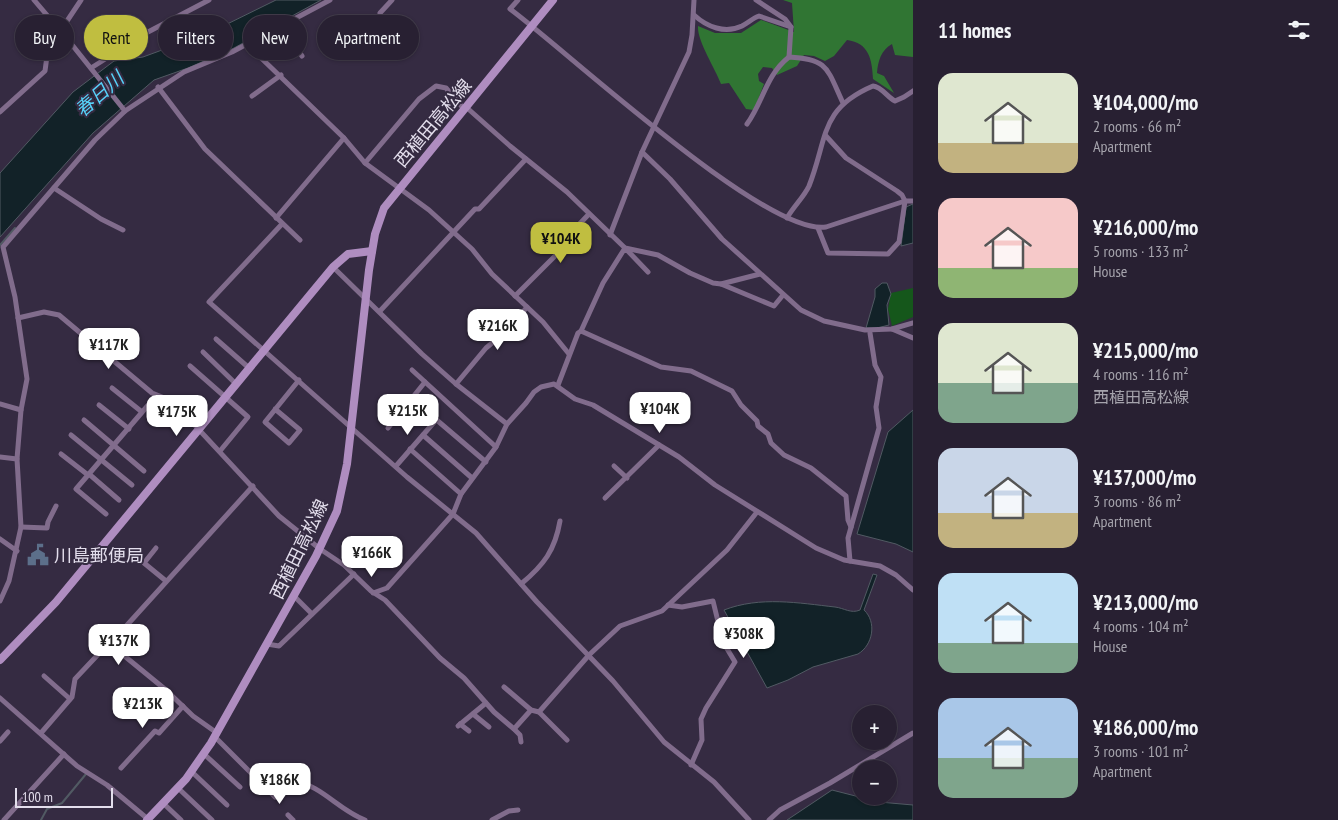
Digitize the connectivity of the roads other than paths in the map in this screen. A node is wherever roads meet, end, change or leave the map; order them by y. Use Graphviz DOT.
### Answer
graph roads {
  1 [pos="34,0"];
  2 [pos="81,0"];
  3 [pos="209,0"];
  4 [pos="330,0"];
  5 [pos="392,0"];
  6 [pos="518,0"];
  7 [pos="553,0"];
  8 [pos="694,0"];
  9 [pos="756,0"];
  10 [pos="380,13"];
  11 [pos="47,15"];
  12 [pos="72,15"];
  13 [pos="303,15"];
  14 [pos="694,15"];
  15 [pos="533,26"];
  16 [pos="791,27"];
  17 [pos="243,46"];
  18 [pos="74,47"];
  19 [pos="789,57"];
  20 [pos="45,60"];
  21 [pos="264,60"];
  22 [pos="92,69"];
  23 [pos="281,75"];
  24 [pos="158,88"];
  25 [pos="913,91"];
  26 [pos="252,96"];
  27 [pos="843,103"];
  28 [pos="465,108"];
  29 [pos="124,110"];
  30 [pos="0,112"];
  31 [pos="747,124"];
  32 [pos="654,128"];
  33 [pos="826,136"];
  34 [pos="344,138"];
  35 [pos="642,152"];
  36 [pos="526,159"];
  37 [pos="365,163"];
  38 [pos="399,187"];
  39 [pos="54,188"];
  40 [pos="905,200"];
  41 [pos="913,200"];
  42 [pos="589,214"];
  43 [pos="276,218"];
  44 [pos="787,218"];
  45 [pos="282,224"];
  46 [pos="818,228"];
  47 [pos="123,230"];
  48 [pos="453,232"];
  49 [pos="610,236"];
  50 [pos="300,240"];
  51 [pos="625,248"];
  52 [pos="1,249"];
  53 [pos="372,251"];
  54 [pos="333,267"];
  55 [pos="648,272"];
  56 [pos="760,274"];
  57 [pos="721,284"];
  58 [pos="783,295"];
  59 [pos="515,296"];
  60 [pos="366,298"];
  61 [pos="528,307"];
  62 [pos="380,311"];
  63 [pos="18,318"];
  64 [pos="913,323"];
  65 [pos="892,329"];
  66 [pos="581,331"];
  67 [pos="870,333"];
  68 [pos="913,338"];
  69 [pos="216,339"];
  70 [pos="203,352"];
  71 [pos="263,352"];
  72 [pos="569,354"];
  73 [pos="190,366"];
  74 [pos="250,368"];
  75 [pos="412,370"];
  76 [pos="299,380"];
  77 [pos="425,382"];
  78 [pos="236,384"];
  79 [pos="456,384"];
  80 [pos="558,385"];
  81 [pos="112,388"];
  82 [pos="156,396"];
  83 [pos="225,397"];
  84 [pos="412,399"];
  85 [pos="0,404"];
  86 [pos="99,405"];
  87 [pos="275,409"];
  88 [pos="21,410"];
  89 [pos="142,412"];
  90 [pos="84,420"];
  91 [pos="436,420"];
  92 [pos="507,424"];
  93 [pos="352,426"];
  94 [pos="388,428"];
  95 [pos="129,429"];
  96 [pos="198,429"];
  97 [pos="71,434"];
  98 [pos="423,435"];
  99 [pos="115,445"];
  100 [pos="659,445"];
  101 [pos="496,447"];
  102 [pos="410,449"];
  103 [pos="220,451"];
  104 [pos="61,454"];
  105 [pos="0,457"];
  106 [pos="17,459"];
  107 [pos="102,460"];
  108 [pos="486,462"];
  109 [pos="396,466"];
  110 [pos="614,466"];
  111 [pos="144,471"];
  112 [pos="88,475"];
  113 [pos="472,478"];
  114 [pos="627,478"];
  115 [pos="132,486"];
  116 [pos="253,486"];
  117 [pos="462,494"];
  118 [pos="605,498"];
  119 [pos="119,500"];
  120 [pos="56,506"];
  121 [pos="757,512"];
  122 [pos="106,514"];
  123 [pos="453,514"];
  124 [pos="560,521"];
  125 [pos="851,526"];
  126 [pos="21,527"];
  127 [pos="0,539"];
  128 [pos="156,548"];
  129 [pos="320,549"];
  130 [pos="17,551"];
  131 [pos="850,561"];
  132 [pos="354,574"];
  133 [pos="166,581"];
  134 [pos="521,584"];
  135 [pos="387,588"];
  136 [pos="913,590"];
  137 [pos="373,593"];
  138 [pos="294,596"];
  139 [pos="385,600"];
  140 [pos="0,601"];
  141 [pos="668,605"];
  142 [pos="312,614"];
  143 [pos="267,644"];
  144 [pos="109,645"];
  145 [pos="589,655"];
  146 [pos="0,660"];
  147 [pos="44,676"];
  148 [pos="504,688"];
  149 [pos="0,698"];
  150 [pos="70,699"];
  151 [pos="486,703"];
  152 [pos="183,706"];
  153 [pos="531,710"];
  154 [pos="539,712"];
  155 [pos="473,714"];
  156 [pos="488,727"];
  157 [pos="514,729"];
  158 [pos="469,731"];
  159 [pos="8,732"];
  160 [pos="41,733"];
  161 [pos="913,733"];
  162 [pos="216,735"];
  163 [pos="567,740"];
  164 [pos="0,741"];
  165 [pos="522,742"];
  166 [pos="64,754"];
  167 [pos="204,754"];
  168 [pos="691,765"];
  169 [pos="121,768"];
  170 [pos="192,772"];
  171 [pos="240,787"];
  172 [pos="178,788"];
  173 [pos="164,804"];
  174 [pos="227,805"];
  175 [pos="518,810"];
  176 [pos="288,815"];
  177 [pos="4,820"];
  178 [pos="148,820"];
  179 [pos="181,820"];
  180 [pos="212,820"];
  181 [pos="293,820"];
  182 [pos="366,820"];
  183 [pos="492,820"];
  184 [pos="749,820"];
  185 [pos="769,820"];
  1 -- 11 [label="street"];
  2 -- 12 [label="street"];
  3 -- 22 [label="street"];
  4 -- 13 [label="street"];
  5 -- 10 [label="street"];
  6 -- 15 [label="street"];
  7 -- 15 [label="main road, 西植田高松線"];
  8 -- 14 [label="street"];
  9 -- 16 [label="street"];
  14 -- 16 [label="street"];
  14 -- 32 [label="street"];
  15 -- 28 [label="main road, 西植田高松線"];
  15 -- 32 [label="street"];
  16 -- 19 [label="street"];
  17 -- 24 [label="street"];
  18 -- 22 [label="street"];
  19 -- 27 [label="street"];
  19 -- 31 [label="street"];
  20 -- 30 [label="street"];
  21 -- 23 [label="street"];
  22 -- 29 [label="street"];
  23 -- 26 [label="street"];
  23 -- 34 [label="street"];
  24 -- 29 [label="street"];
  24 -- 43 [label="street"];
  25 -- 27 [label="street"];
  27 -- 33 [label="street"];
  28 -- 36 [label="street"];
  28 -- 37 [label="street"];
  28 -- 38 [label="main road, 西植田高松線"];
  29 -- 39 [label="street"];
  32 -- 35 [label="street"];
  32 -- 44 [label="street"];
  33 -- 40 [label="street"];
  33 -- 44 [label="street"];
  34 -- 37 [label="street"];
  34 -- 43 [label="street"];
  35 -- 49 [label="street"];
  35 -- 56 [label="street"];
  36 -- 42 [label="street"];
  36 -- 48 [label="street"];
  37 -- 38 [label="street"];
  38 -- 48 [label="street"];
  38 -- 53 [label="main road, 西植田高松線"];
  39 -- 47 [label="street"];
  39 -- 52 [label="street"];
  40 -- 41 [label="street"];
  40 -- 46 [label="street"];
  40 -- 46 [label="street"];
  42 -- 49 [label="street"];
  42 -- 59 [label="street"];
  43 -- 45 [label="street"];
  44 -- 46 [label="street"];
  45 -- 50 [label="street"];
  45 -- 71 [label="street"];
  48 -- 59 [label="street"];
  48 -- 62 [label="street"];
  49 -- 51 [label="street"];
  51 -- 55 [label="street"];
  51 -- 57 [label="street"];
  51 -- 66 [label="street"];
  52 -- 63 [label="street"];
  53 -- 54 [label="main road"];
  53 -- 60 [label="main road, 西植田高松線"];
  54 -- 60 [label="street"];
  54 -- 71 [label="main road"];
  56 -- 57 [label="street"];
  56 -- 58 [label="street"];
  57 -- 58 [label="street"];
  58 -- 65 [label="street"];
  59 -- 61 [label="street"];
  60 -- 62 [label="street"];
  60 -- 93 [label="main road, 西植田高松線"];
  61 -- 72 [label="street"];
  61 -- 79 [label="street"];
  62 -- 79 [label="street"];
  63 -- 82 [label="street"];
  63 -- 88 [label="street"];
  64 -- 65 [label="street"];
  65 -- 68 [label="street"];
  66 -- 72 [label="street"];
  66 -- 125 [label="street"];
  67 -- 125 [label="street"];
  69 -- 74 [label="street"];
  70 -- 78 [label="street"];
  71 -- 74 [label="main road"];
  71 -- 76 [label="street"];
  72 -- 80 [label="street"];
  73 -- 83 [label="street"];
  74 -- 78 [label="main road"];
  75 -- 77 [label="street"];
  76 -- 87 [label="street"];
  76 -- 93 [label="street"];
  77 -- 84 [label="street"];
  77 -- 101 [label="street"];
  78 -- 83 [label="main road"];
  79 -- 92 [label="street"];
  80 -- 92 [label="street"];
  80 -- 100 [label="street"];
  81 -- 89 [label="street"];
  82 -- 89 [label="street"];
  82 -- 96 [label="street"];
  83 -- 96 [label="main road"];
  83 -- 103 [label="street"];
  84 -- 91 [label="street"];
  84 -- 94 [label="street"];
  85 -- 88 [label="street"];
  86 -- 95 [label="street"];
  87 -- 87 [label="street"];
  88 -- 106 [label="street"];
  89 -- 95 [label="street"];
  90 -- 99 [label="street"];
  91 -- 98 [label="street"];
  91 -- 108 [label="street"];
  92 -- 101 [label="street"];
  93 -- 109 [label="street"];
  93 -- 129 [label="main road, 西植田高松線"];
  95 -- 99 [label="street"];
  96 -- 103 [label="street"];
  96 -- 146 [label="main road"];
  97 -- 107 [label="street"];
  98 -- 102 [label="street"];
  98 -- 113 [label="street"];
  99 -- 107 [label="street"];
  99 -- 111 [label="street"];
  100 -- 114 [label="street"];
  100 -- 121 [label="street"];
  101 -- 108 [label="street"];
  102 -- 109 [label="street"];
  102 -- 117 [label="street"];
  103 -- 116 [label="street"];
  104 -- 112 [label="street"];
  105 -- 106 [label="street"];
  106 -- 126 [label="street"];
  107 -- 112 [label="street"];
  107 -- 115 [label="street"];
  108 -- 113 [label="street"];
  109 -- 123 [label="street"];
  110 -- 114 [label="street"];
  112 -- 119 [label="street"];
  112 -- 122 [label="street"];
  113 -- 117 [label="street"];
  114 -- 118 [label="street"];
  116 -- 129 [label="street"];
  116 -- 133 [label="street"];
  117 -- 123 [label="street"];
  120 -- 126 [label="street"];
  121 -- 131 [label="street"];
  121 -- 141 [label="street"];
  123 -- 134 [label="street"];
  123 -- 135 [label="street"];
  124 -- 134 [label="street"];
  125 -- 131 [label="street"];
  126 -- 130 [label="street"];
  127 -- 130 [label="street"];
  128 -- 133 [label="street"];
  129 -- 132 [label="street"];
  129 -- 138 [label="main road, 西植田高松線"];
  130 -- 140 [label="street"];
  131 -- 136 [label="street"];
  132 -- 137 [label="street"];
  132 -- 142 [label="street"];
  133 -- 144 [label="street"];
  134 -- 145 [label="street"];
  135 -- 137 [label="street"];
  135 -- 139 [label="street"];
  137 -- 139 [label="street"];
  138 -- 142 [label="street"];
  138 -- 143 [label="main road, 西植田高松線"];
  139 -- 151 [label="street"];
  141 -- 145 [label="street"];
  141 -- 168 [label="street"];
  142 -- 143 [label="street"];
  143 -- 162 [label="main road, 西植田高松線"];
  144 -- 150 [label="street"];
  144 -- 152 [label="street"];
  145 -- 154 [label="street"];
  145 -- 168 [label="street"];
  147 -- 150 [label="street"];
  148 -- 153 [label="street"];
  149 -- 160 [label="street"];
  150 -- 160 [label="street"];
  151 -- 155 [label="street"];
  151 -- 157 [label="street"];
  152 -- 162 [label="street"];
  152 -- 169 [label="street"];
  153 -- 154 [label="street"];
  153 -- 157 [label="street"];
  154 -- 163 [label="street"];
  155 -- 156 [label="street"];
  155 -- 158 [label="street"];
  157 -- 165 [label="street"];
  159 -- 164 [label="street"];
  160 -- 166 [label="street"];
  161 -- 185 [label="street"];
  162 -- 167 [label="main road, 西植田高松線"];
  162 -- 182 [label="street"];
  166 -- 177 [label="street"];
  166 -- 178 [label="street"];
  167 -- 170 [label="main road, 西植田高松線"];
  167 -- 171 [label="street"];
  168 -- 184 [label="street"];
  170 -- 172 [label="main road, 西植田高松線"];
  170 -- 174 [label="street"];
  172 -- 173 [label="main road, 西植田高松線"];
  172 -- 180 [label="street"];
  173 -- 178 [label="main road, 西植田高松線"];
  173 -- 179 [label="street"];
  175 -- 183 [label="street"];
  176 -- 181 [label="street"];
}
